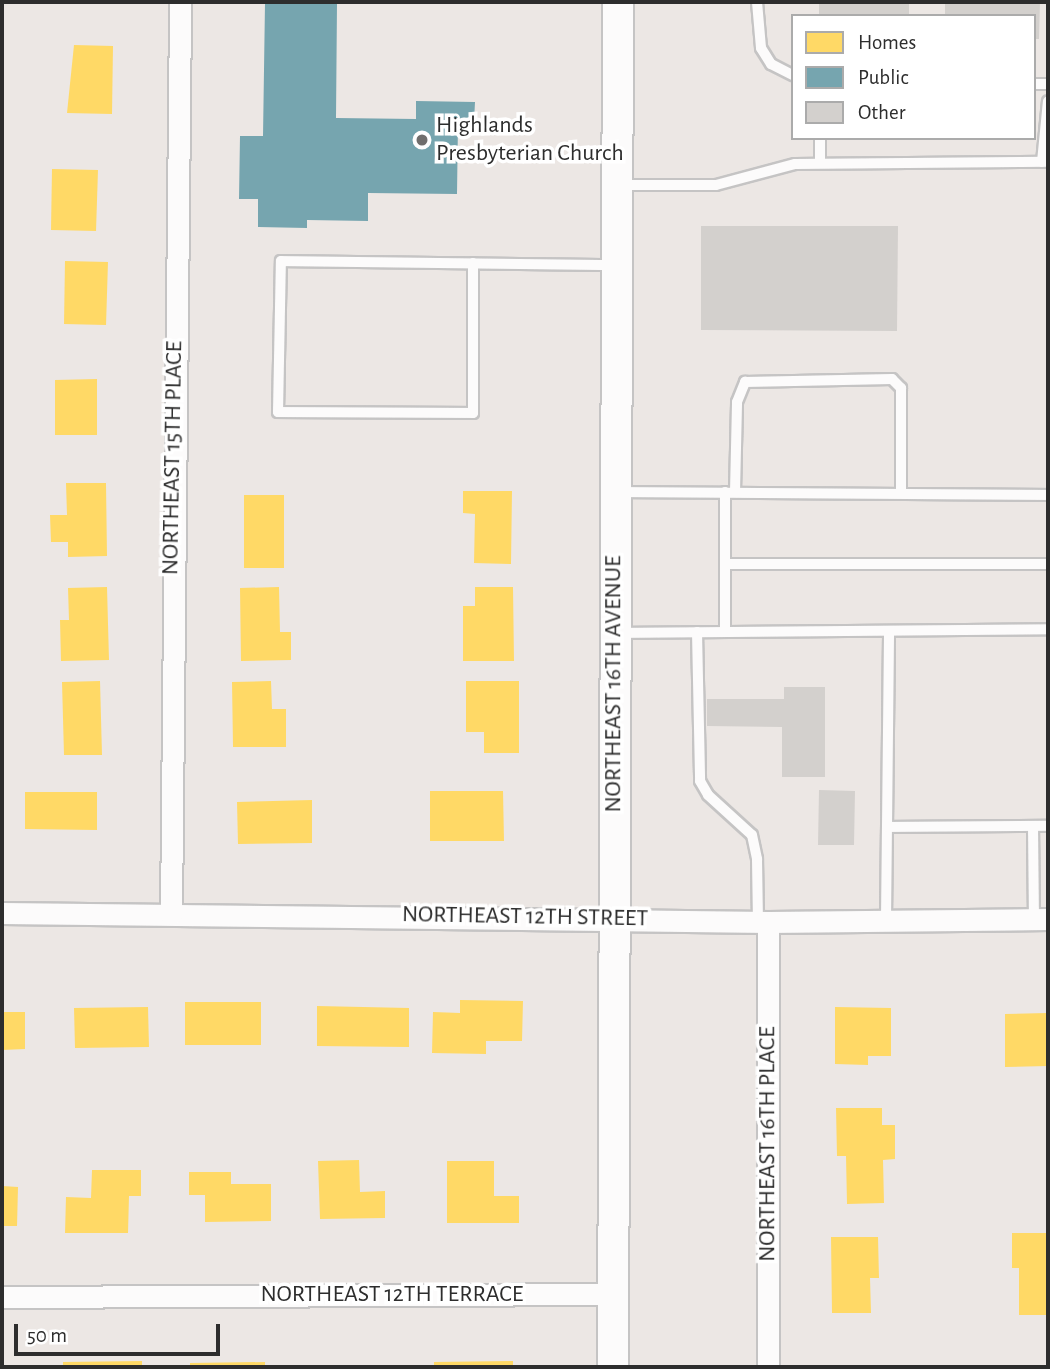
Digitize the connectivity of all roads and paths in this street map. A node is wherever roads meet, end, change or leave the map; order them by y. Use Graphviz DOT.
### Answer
graph roads {
  1 [pos="180,2"];
  2 [pos="618,2"];
  3 [pos="757,2"];
  4 [pos="791,74"];
  5 [pos="1048,101"];
  6 [pos="820,140"];
  7 [pos="1045,162"];
  8 [pos="820,163"];
  9 [pos="616,185"];
  10 [pos="474,264"];
  11 [pos="616,265"];
  12 [pos="615,492"];
  13 [pos="730,492"];
  14 [pos="901,492"];
  15 [pos="1048,495"];
  16 [pos="725,564"];
  17 [pos="1048,564"];
  18 [pos="1048,629"];
  19 [pos="888,631"];
  20 [pos="697,632"];
  21 [pos="725,632"];
  22 [pos="614,633"];
  23 [pos="1033,826"];
  24 [pos="1048,826"];
  25 [pos="887,827"];
  26 [pos="2,913"];
  27 [pos="171,914"];
  28 [pos="614,917"];
  29 [pos="1041,919"];
  30 [pos="886,920"];
  31 [pos="763,921"];
  32 [pos="614,1294"];
  33 [pos="2,1297"];
  34 [pos="613,1367"];
  35 [pos="768,1367"];
  1 -- 27 [label="street, NORTHEAST 15TH PLACE"];
  2 -- 9 [label="street, NORTHEAST 16TH AVENUE"];
  3 -- 4 [label="lane"];
  5 -- 7 [label="lane"];
  6 -- 8 [label="lane"];
  7 -- 8 [label="lane"];
  8 -- 9 [label="lane"];
  9 -- 11 [label="street, NORTHEAST 16TH AVENUE"];
  10 -- 10 [label="lane"];
  10 -- 11 [label="lane"];
  11 -- 12 [label="street, NORTHEAST 16TH AVENUE"];
  12 -- 13 [label="lane"];
  12 -- 22 [label="street, NORTHEAST 16TH AVENUE"];
  13 -- 14 [label="lane"];
  13 -- 14 [label="lane"];
  13 -- 16 [label="lane"];
  14 -- 15 [label="lane"];
  16 -- 17 [label="lane"];
  16 -- 21 [label="lane"];
  18 -- 19 [label="lane"];
  19 -- 21 [label="lane"];
  19 -- 25 [label="lane"];
  20 -- 21 [label="lane"];
  20 -- 22 [label="lane"];
  20 -- 31 [label="lane"];
  22 -- 28 [label="street, NORTHEAST 16TH AVENUE"];
  23 -- 24 [label="lane"];
  23 -- 25 [label="lane"];
  23 -- 29 [label="lane"];
  25 -- 30 [label="lane"];
  26 -- 27 [label="street, NORTHEAST 12TH STREET"];
  27 -- 28 [label="street, NORTHEAST 12TH STREET"];
  28 -- 31 [label="street, NORTHEAST 12TH STREET"];
  28 -- 32 [label="street, NORTHEAST 16TH AVENUE"];
  29 -- 30 [label="street, NORTHEAST 12TH STREET"];
  30 -- 31 [label="street, NORTHEAST 12TH STREET"];
  31 -- 35 [label="street, NORTHEAST 16TH PLACE"];
  32 -- 33 [label="street, NORTHEAST 12TH TERRACE"];
  32 -- 34 [label="street, NORTHEAST 16TH AVENUE"];
}
